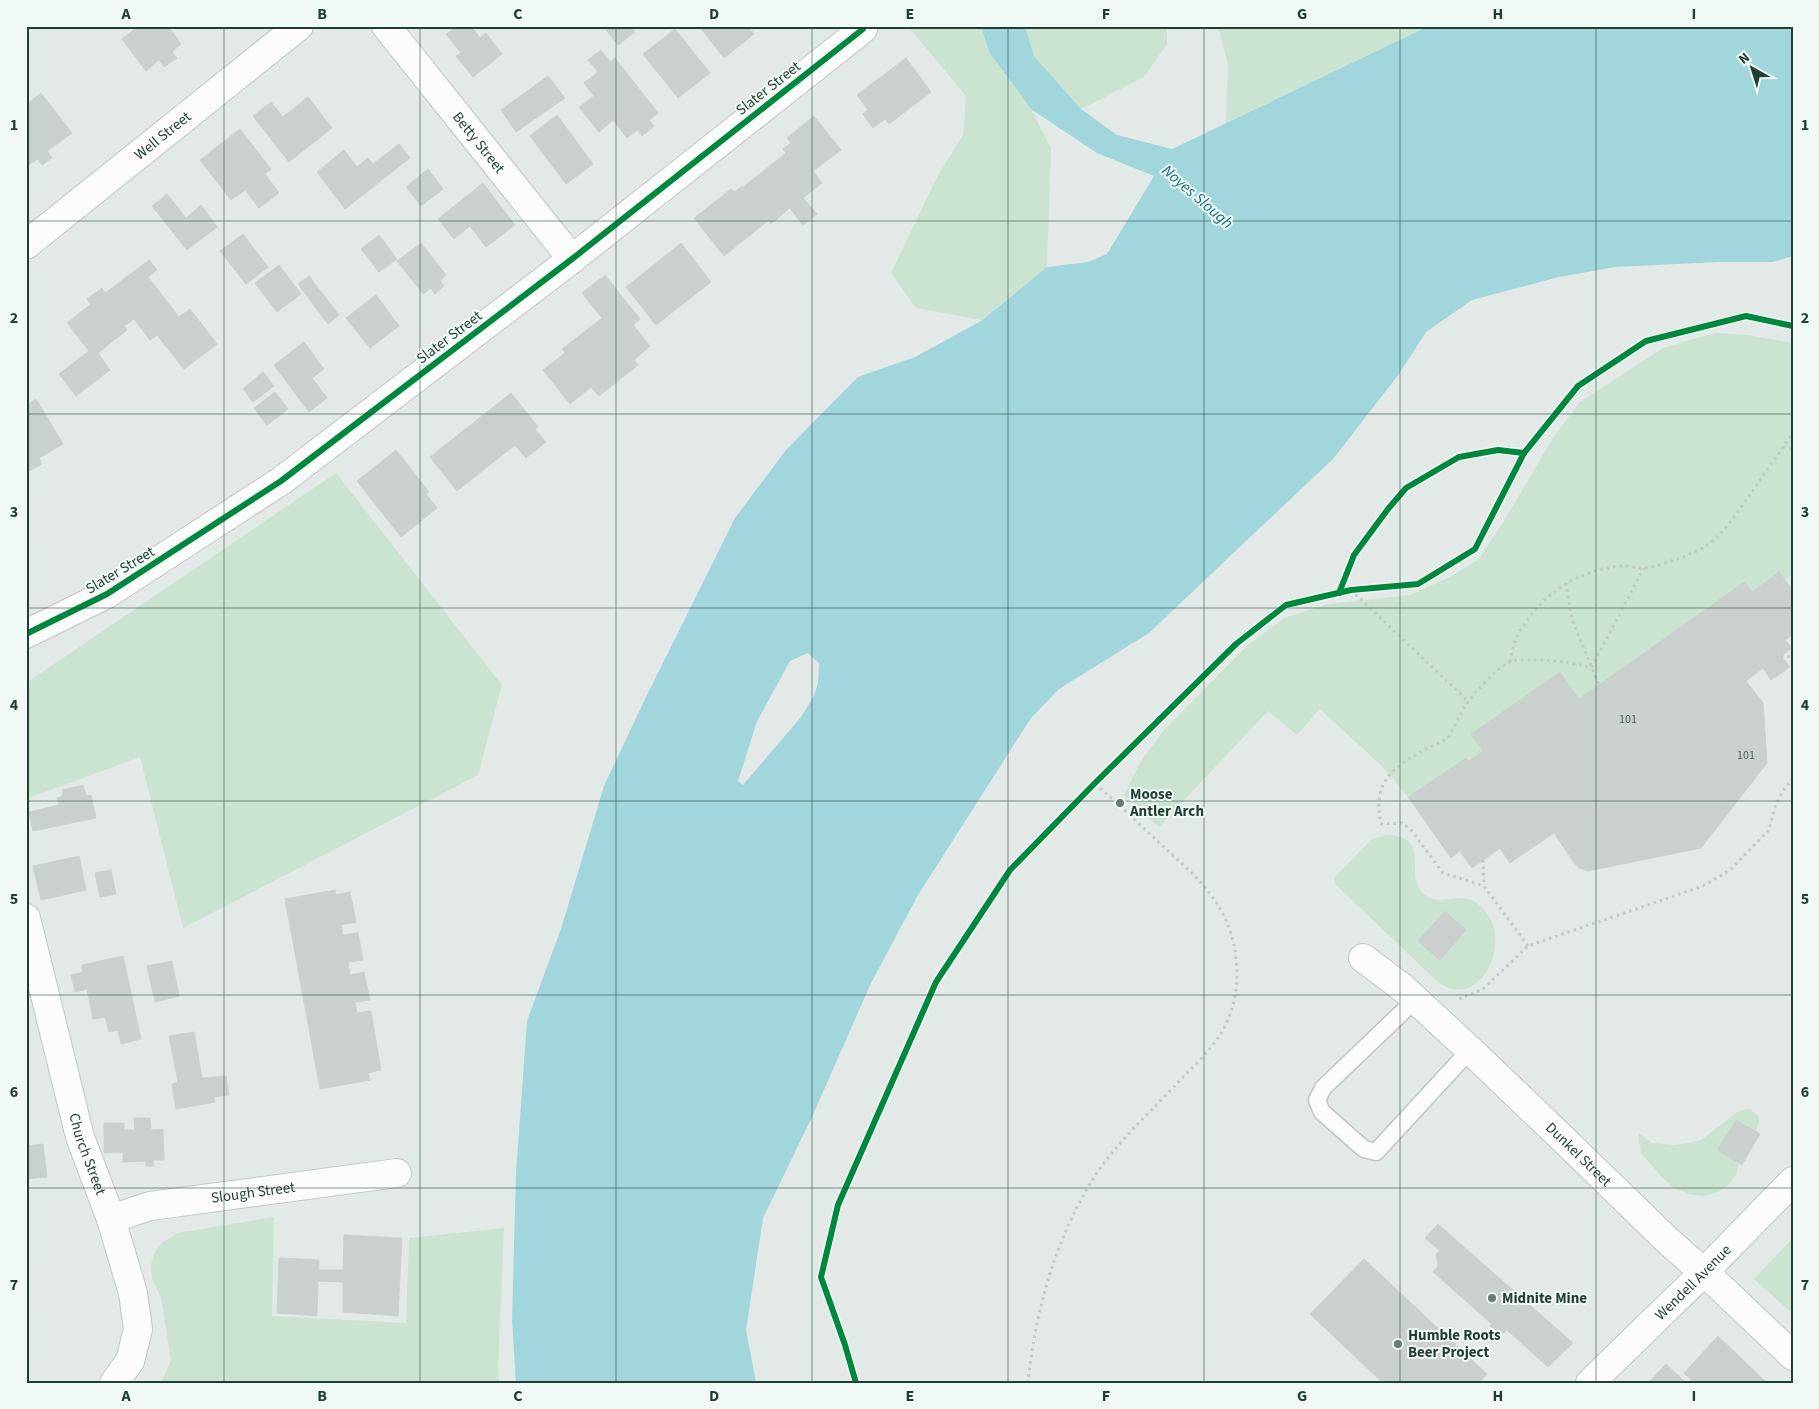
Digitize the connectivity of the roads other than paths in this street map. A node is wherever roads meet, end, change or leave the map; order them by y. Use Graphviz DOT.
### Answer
graph roads {
  1 [pos="299,26"];
  2 [pos="386,26"];
  3 [pos="864,26"];
  4 [pos="26,245"];
  5 [pos="572,259"];
  6 [pos="26,634"];
  7 [pos="26,918"];
  8 [pos="1363,958"];
  9 [pos="1415,1000"];
  10 [pos="1470,1050"];
  11 [pos="397,1173"];
  12 [pos="1793,1181"];
  13 [pos="111,1219"];
  14 [pos="1703,1273"];
  15 [pos="1793,1356"];
  16 [pos="114,1383"];
  17 [pos="1590,1383"];
  1 -- 4 [label="street, Well Street"];
  2 -- 5 [label="street, Betty Street"];
  3 -- 5 [label="street, Slater Street"];
  5 -- 6 [label="street, Slater Street"];
  7 -- 13 [label="street, Church Street"];
  8 -- 9 [label="street, Dunkel Street"];
  9 -- 10 [label="street, Dunkel Street"];
  9 -- 10 [label="lane"];
  10 -- 14 [label="street, Dunkel Street"];
  11 -- 13 [label="street, Slough Street"];
  12 -- 14 [label="street, Wendell Avenue"];
  13 -- 16 [label="street, Church Street"];
  14 -- 15 [label="street, Dunkel Street"];
  14 -- 17 [label="street, Wendell Avenue"];
}
